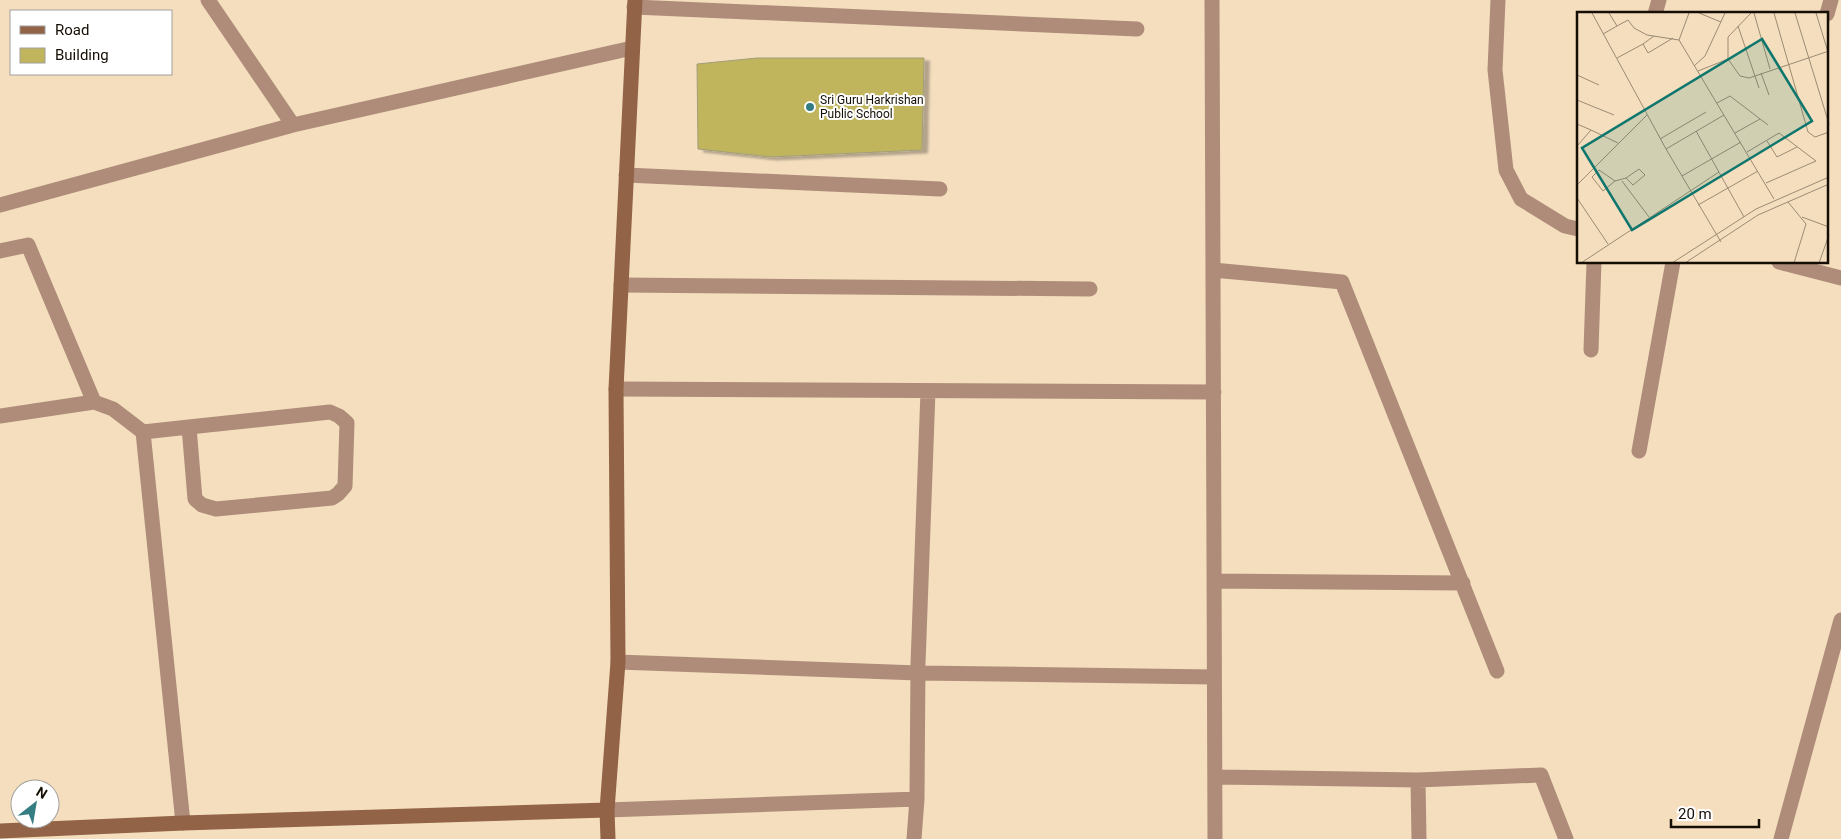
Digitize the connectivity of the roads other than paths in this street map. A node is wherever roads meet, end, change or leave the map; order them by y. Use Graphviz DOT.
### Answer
graph roads {
  1 [pos="208,0"];
  2 [pos="1212,0"];
  3 [pos="1498,0"];
  4 [pos="635,3"];
  5 [pos="672,4"];
  6 [pos="1137,29"];
  7 [pos="632,48"];
  8 [pos="293,126"];
  9 [pos="626,175"];
  10 [pos="940,189"];
  11 [pos="0,205"];
  12 [pos="1577,229"];
  13 [pos="0,251"];
  14 [pos="1594,264"];
  15 [pos="1673,264"];
  16 [pos="1787,264"];
  17 [pos="1213,270"];
  18 [pos="1841,278"];
  19 [pos="621,285"];
  20 [pos="1090,289"];
  21 [pos="1591,350"];
  22 [pos="616,389"];
  23 [pos="928,391"];
  24 [pos="1214,392"];
  25 [pos="94,402"];
  26 [pos="0,416"];
  27 [pos="189,427"];
  28 [pos="143,432"];
  29 [pos="1639,451"];
  30 [pos="1214,581"];
  31 [pos="1463,583"];
  32 [pos="1841,620"];
  33 [pos="618,662"];
  34 [pos="1497,671"];
  35 [pos="918,673"];
  36 [pos="1214,677"];
  37 [pos="1215,777"];
  38 [pos="1418,780"];
  39 [pos="917,799"];
  40 [pos="607,810"];
  41 [pos="183,822"];
  42 [pos="0,831"];
  43 [pos="608,839"];
  44 [pos="914,839"];
  45 [pos="1215,839"];
  46 [pos="1418,839"];
  47 [pos="1566,839"];
  48 [pos="1781,839"];
  1 -- 8 [label="street"];
  2 -- 17 [label="street"];
  3 -- 12 [label="street"];
  4 -- 5 [label="street"];
  4 -- 7 [label="street"];
  5 -- 6 [label="street"];
  7 -- 8 [label="street"];
  7 -- 9 [label="street"];
  8 -- 11 [label="street"];
  9 -- 10 [label="street"];
  9 -- 19 [label="street"];
  13 -- 25 [label="street"];
  14 -- 21 [label="street"];
  15 -- 29 [label="street"];
  16 -- 18 [label="street"];
  17 -- 24 [label="street"];
  17 -- 31 [label="street"];
  19 -- 20 [label="street"];
  19 -- 22 [label="street"];
  22 -- 23 [label="street"];
  22 -- 33 [label="street"];
  23 -- 24 [label="street"];
  23 -- 35 [label="street"];
  24 -- 30 [label="street"];
  25 -- 26 [label="street"];
  25 -- 28 [label="street"];
  27 -- 27 [label="street"];
  27 -- 28 [label="street"];
  28 -- 41 [label="street"];
  30 -- 31 [label="street"];
  30 -- 36 [label="street"];
  31 -- 34 [label="street"];
  32 -- 48 [label="street"];
  33 -- 35 [label="street"];
  33 -- 40 [label="street"];
  35 -- 36 [label="street"];
  35 -- 39 [label="street"];
  36 -- 37 [label="street"];
  37 -- 38 [label="street"];
  37 -- 45 [label="street"];
  38 -- 46 [label="street"];
  38 -- 47 [label="street"];
  39 -- 40 [label="street"];
  39 -- 44 [label="street"];
  40 -- 41 [label="street"];
  40 -- 43 [label="street"];
  41 -- 42 [label="street"];
}
